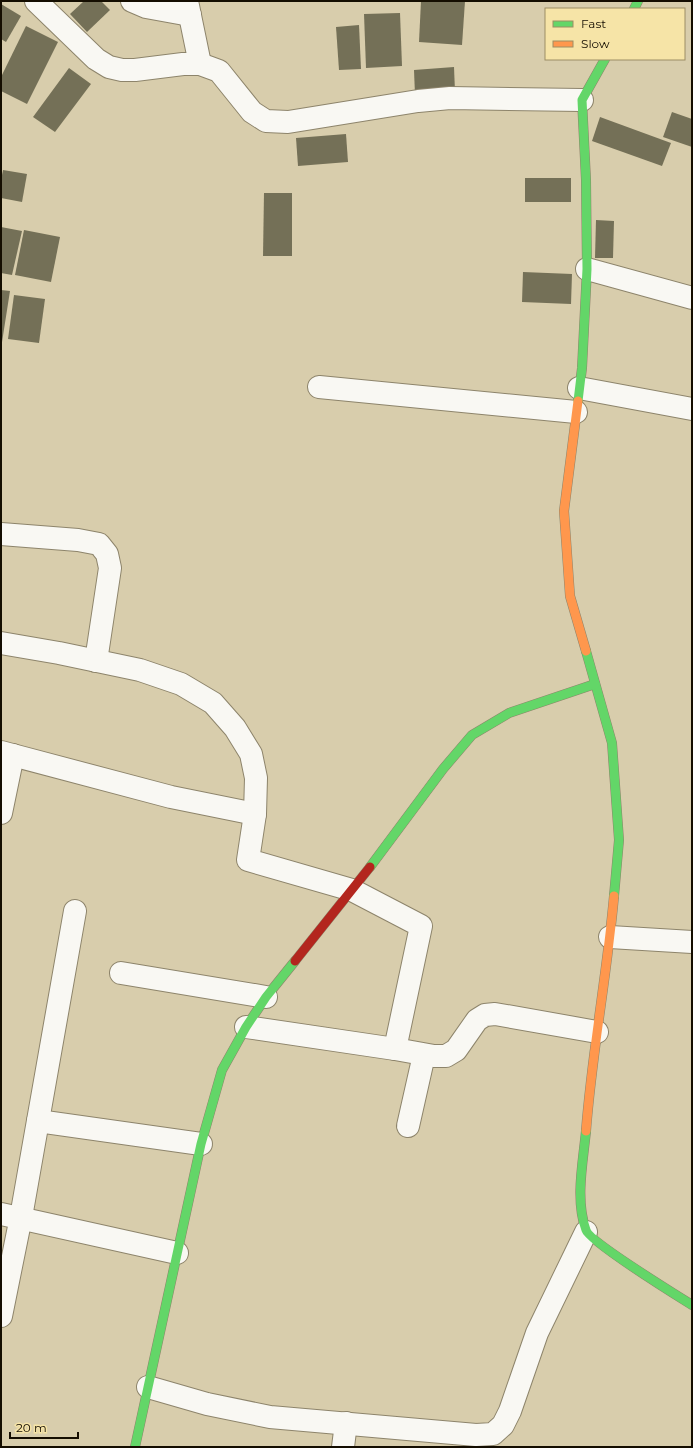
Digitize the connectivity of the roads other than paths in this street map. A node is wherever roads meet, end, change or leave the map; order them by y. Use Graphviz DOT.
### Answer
graph roads {
  1 [pos="36,1"];
  2 [pos="132,1"];
  3 [pos="188,8"];
  4 [pos="604,60"];
  5 [pos="200,64"];
  6 [pos="582,100"];
  7 [pos="587,269"];
  8 [pos="692,298"];
  9 [pos="319,387"];
  10 [pos="579,388"];
  11 [pos="692,409"];
  12 [pos="576,412"];
  13 [pos="1,534"];
  14 [pos="1,643"];
  15 [pos="96,661"];
  16 [pos="595,684"];
  17 [pos="7,753"];
  18 [pos="1,813"];
  19 [pos="255,814"];
  20 [pos="352,890"];
  21 [pos="75,911"];
  22 [pos="610,937"];
  23 [pos="692,942"];
  24 [pos="121,973"];
  25 [pos="266,997"];
  26 [pos="246,1027"];
  27 [pos="597,1032"];
  28 [pos="395,1049"];
  29 [pos="424,1055"];
  30 [pos="38,1121"];
  31 [pos="408,1126"];
  32 [pos="201,1144"];
  33 [pos="11,1216"];
  34 [pos="586,1232"];
  35 [pos="177,1253"];
  36 [pos="692,1305"];
  37 [pos="1,1316"];
  38 [pos="148,1387"];
  39 [pos="346,1424"];
  40 [pos="136,1447"];
  41 [pos="343,1447"];
  1 -- 5 [label="street"];
  2 -- 3 [label="street"];
  3 -- 5 [label="street"];
  4 -- 6 [label="street"];
  5 -- 6 [label="street"];
  6 -- 7 [label="street"];
  7 -- 8 [label="street"];
  7 -- 10 [label="street"];
  9 -- 12 [label="street"];
  10 -- 11 [label="street"];
  10 -- 12 [label="street"];
  12 -- 16 [label="street"];
  13 -- 15 [label="street"];
  14 -- 15 [label="street"];
  15 -- 19 [label="street"];
  16 -- 20 [label="street"];
  16 -- 22 [label="street"];
  17 -- 18 [label="street"];
  17 -- 19 [label="street"];
  19 -- 20 [label="street"];
  20 -- 25 [label="street"];
  20 -- 28 [label="street"];
  21 -- 30 [label="street"];
  22 -- 23 [label="street"];
  22 -- 27 [label="street"];
  24 -- 25 [label="street"];
  25 -- 26 [label="street"];
  26 -- 28 [label="street"];
  26 -- 32 [label="street"];
  27 -- 29 [label="street"];
  27 -- 34 [label="street"];
  28 -- 29 [label="street"];
  29 -- 31 [label="street"];
  30 -- 32 [label="street"];
  30 -- 33 [label="street"];
  32 -- 35 [label="street"];
  33 -- 35 [label="street"];
  33 -- 37 [label="street"];
  34 -- 36 [label="street"];
  34 -- 39 [label="street"];
  35 -- 38 [label="street"];
  38 -- 39 [label="street"];
  38 -- 40 [label="street"];
  39 -- 41 [label="street"];
}
